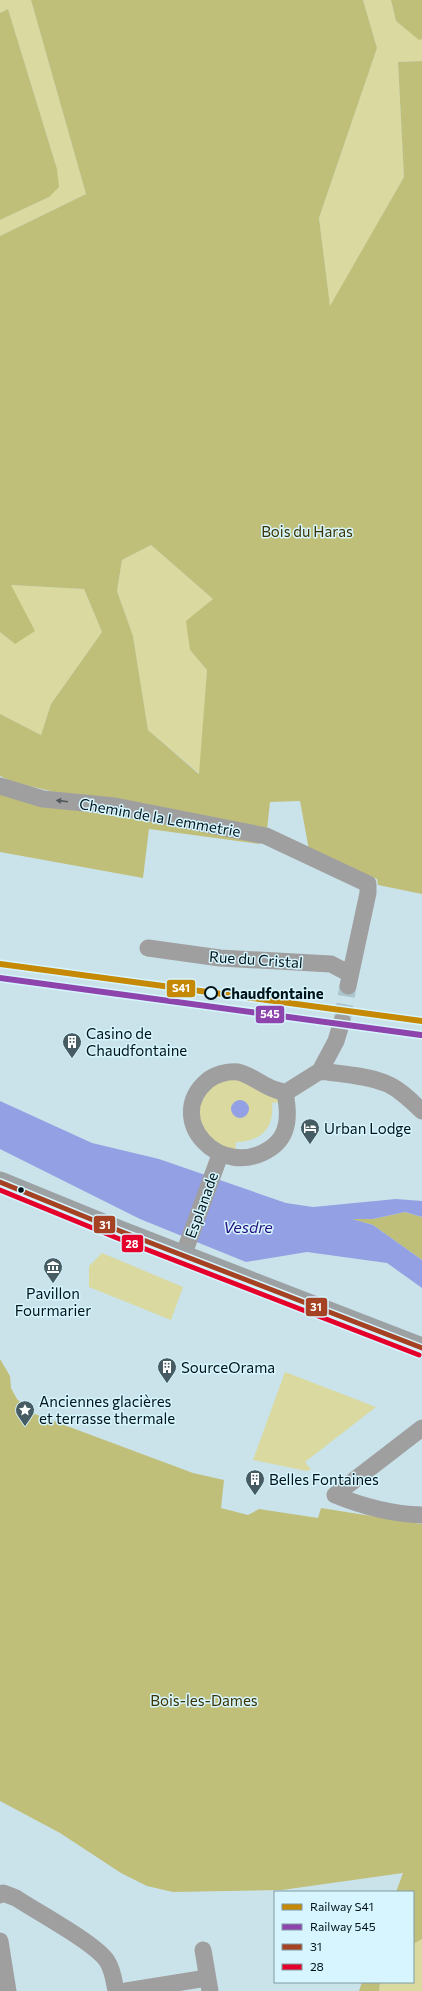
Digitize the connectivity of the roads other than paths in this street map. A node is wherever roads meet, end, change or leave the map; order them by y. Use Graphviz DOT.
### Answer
graph roads {
  1 [pos="0,786"];
  2 [pos="148,948"];
  3 [pos="349,980"];
  4 [pos="342,1021"];
  5 [pos="320,1071"];
  6 [pos="285,1093"];
  7 [pos="422,1111"];
  8 [pos="220,1155"];
  9 [pos="0,1182"];
  10 [pos="186,1247"];
  11 [pos="422,1348"];
  12 [pos="422,1428"];
  13 [pos="422,1515"];
  14 [pos="0,1895"];
  15 [pos="0,1940"];
  16 [pos="203,1950"];
  17 [pos="208,1984"];
  18 [pos="8,1991"];
  19 [pos="116,1991"];
  20 [pos="126,1991"];
  3 -- 1 [label="street, Chemin de la Lemmetrie, one-way"];
  2 -- 3 [label="street, Rue du Cristal"];
  4 -- 5 [label="street"];
  5 -- 6 [label="street"];
  5 -- 7 [label="street"];
  6 -- 8 [label="street, Esplanade"];
  6 -- 8 [label="street, Esplanade"];
  8 -- 10 [label="street, Esplanade"];
  9 -- 10 [label="main road"];
  10 -- 11 [label="main road"];
  12 -- 13 [label="street"];
  14 -- 19 [label="street"];
  15 -- 18 [label="street"];
  16 -- 17 [label="street"];
  17 -- 20 [label="street"];
}
